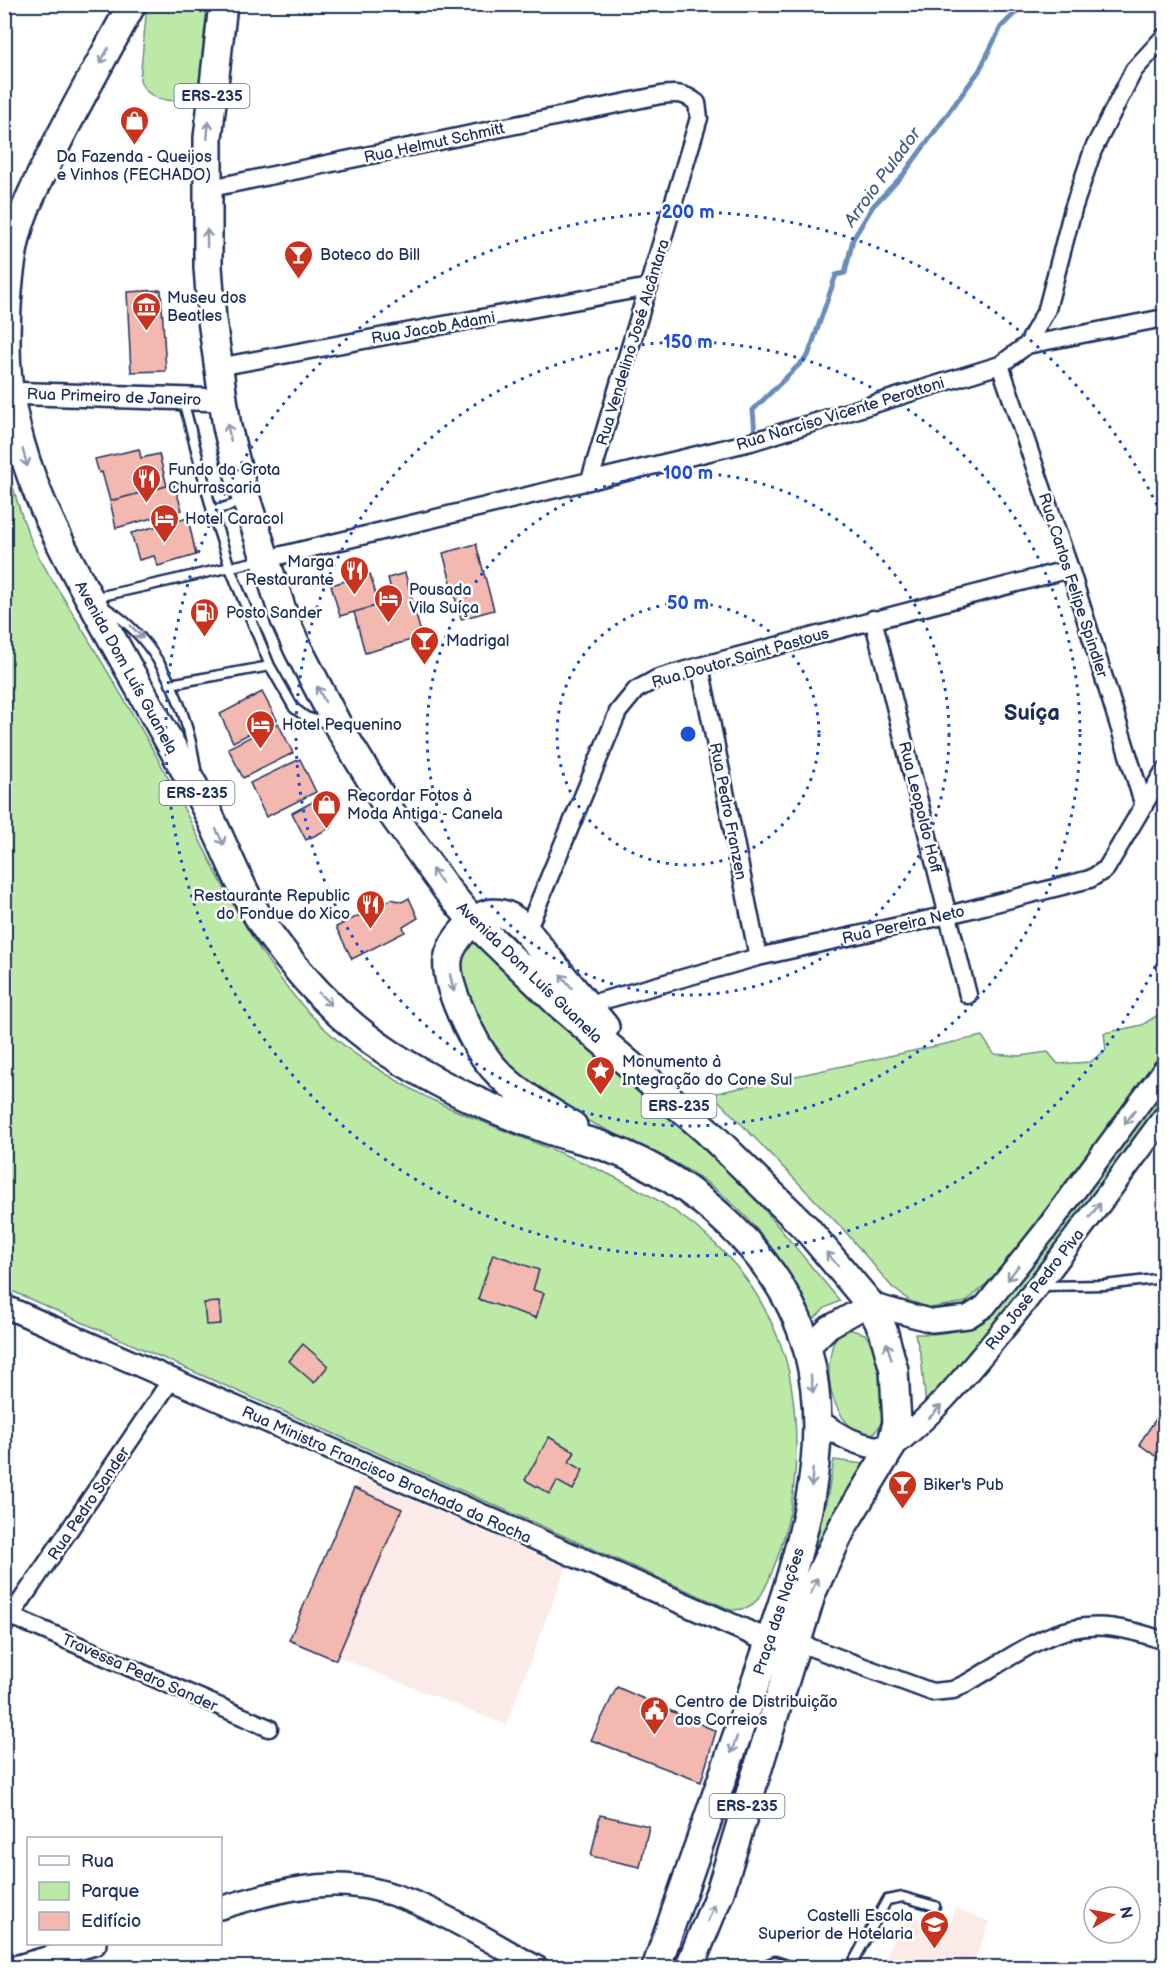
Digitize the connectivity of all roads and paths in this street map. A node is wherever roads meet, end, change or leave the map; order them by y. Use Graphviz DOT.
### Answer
graph roads {
  1 [pos="132,4"];
  2 [pos="223,4"];
  3 [pos="1164,37"];
  4 [pos="661,95"];
  5 [pos="206,189"];
  6 [pos="649,287"];
  7 [pos="1164,318"];
  8 [pos="1028,345"];
  9 [pos="1000,365"];
  10 [pos="218,367"];
  11 [pos="7,393"];
  12 [pos="183,400"];
  13 [pos="223,400"];
  14 [pos="590,480"];
  15 [pos="246,501"];
  16 [pos="212,512"];
  17 [pos="266,559"];
  18 [pos="230,567"];
  19 [pos="1070,569"];
  20 [pos="90,598"];
  21 [pos="873,619"];
  22 [pos="270,666"];
  23 [pos="700,666"];
  24 [pos="170,684"];
  25 [pos="338,726"];
  26 [pos="1164,771"];
  27 [pos="201,800"];
  28 [pos="1144,806"];
  29 [pos="948,915"];
  30 [pos="473,921"];
  31 [pos="526,933"];
  32 [pos="758,957"];
  33 [pos="968,995"];
  34 [pos="587,1005"];
  35 [pos="1164,1070"];
  36 [pos="643,1075"];
  37 [pos="1164,1117"];
  38 [pos="609,1148"];
  39 [pos="1164,1278"];
  40 [pos="1039,1287"];
  41 [pos="870,1304"];
  42 [pos="4,1306"];
  43 [pos="807,1349"];
  44 [pos="171,1380"];
  45 [pos="817,1419"];
  46 [pos="890,1449"];
  47 [pos="8,1621"];
  48 [pos="1164,1641"];
  49 [pos="782,1642"];
  50 [pos="269,1728"];
  51 [pos="713,1807"];
  52 [pos="935,1906"];
  53 [pos="222,1908"];
  54 [pos="673,1917"];
  55 [pos="488,1941"];
  56 [pos="92,1945"];
  57 [pos="691,1967"];
  58 [pos="11,1968"];
  59 [pos="519,1968"];
  60 [pos="538,1968"];
  61 [pos="642,1968"];
  62 [pos="656,1968"];
  63 [pos="758,1968"];
  64 [pos="796,1968"];
  65 [pos="850,1968"];
  1 -- 11 [label="main road, Avenida Dom Luís Guanela / ERS-235, one-way"];
  5 -- 2 [label="main road, Avenida Dom Luís Guanela / ERS-235, one-way"];
  3 -- 8 [label="street"];
  4 -- 5 [label="street, Rua Helmut Schmitt"];
  4 -- 6 [label="street, Rua Vendelino José Alcântara"];
  10 -- 5 [label="main road, Avenida Dom Luís Guanela / ERS-235, one-way"];
  6 -- 10 [label="street, Rua Jacob Adami"];
  6 -- 14 [label="street, Rua Vendelino José Alcântara"];
  7 -- 8 [label="street, Rua Narciso Vicente Perottoni"];
  8 -- 9 [label="street, Rua Narciso Vicente Perottoni"];
  9 -- 14 [label="street, Rua Narciso Vicente Perottoni"];
  9 -- 19 [label="street, Rua Carlos Felipe Spindler"];
  10 -- 13 [label="main road, Avenida Dom Luís Guanela / ERS-235"];
  11 -- 12 [label="street, Rua Primeiro de Janeiro"];
  11 -- 20 [label="main road, Avenida Dom Luís Guanela / ERS-235, one-way"];
  12 -- 13 [label="street, Rua Primeiro de Janeiro"];
  12 -- 16 [label="lane"];
  15 -- 13 [label="main road, Avenida Dom Luís Guanela / ERS-235, one-way"];
  14 -- 17 [label="street, Rua Narciso Vicente Perottoni"];
  15 -- 16 [label="lane"];
  15 -- 17 [label="main road, Avenida Dom Luís Guanela / ERS-235"];
  16 -- 18 [label="lane"];
  17 -- 18 [label="lane"];
  25 -- 17 [label="main road, Avenida Dom Luís Guanela / ERS-235, one-way"];
  18 -- 20 [label="lane"];
  18 -- 22 [label="lane"];
  19 -- 21 [label="street, Rua Doutor Saint Pastous"];
  19 -- 28 [label="street, Rua Carlos Felipe Spindler"];
  20 -- 24 [label="lane, one-way"];
  20 -- 27 [label="main road, Avenida Dom Luís Guanela / ERS-235"];
  21 -- 23 [label="street, Rua Doutor Saint Pastous"];
  21 -- 29 [label="street, Rua Leopoldo Hoff"];
  22 -- 24 [label="lane"];
  22 -- 25 [label="lane"];
  23 -- 31 [label="street, Rua Doutor Saint Pastous"];
  23 -- 32 [label="street, Rua Pedro Franzen"];
  24 -- 27 [label="lane"];
  30 -- 25 [label="main road, Avenida Dom Luís Guanela / ERS-235, one-way"];
  26 -- 28 [label="street, Rua Pereira Neto"];
  27 -- 38 [label="main road, Avenida Dom Luís Guanela / ERS-235, one-way"];
  28 -- 29 [label="street, Rua Pereira Neto"];
  29 -- 32 [label="street, Rua Pereira Neto"];
  29 -- 33 [label="street, Rua Leopoldo Hoff"];
  30 -- 31 [label="main road"];
  30 -- 36 [label="main road, Avenida Dom Luís Guanela / ERS-235"];
  30 -- 38 [label="main road, one-way"];
  34 -- 31 [label="main road, one-way"];
  32 -- 34 [label="street, Rua Pereira Neto"];
  34 -- 36 [label="main road"];
  35 -- 41 [label="street, Rua José Pedro Piva, one-way"];
  41 -- 36 [label="main road, Avenida Dom Luís Guanela / ERS-235, one-way"];
  40 -- 37 [label="street, Rua José Pedro Piva, one-way"];
  38 -- 43 [label="main road, Avenida Dom Luís Guanela / ERS-235"];
  39 -- 40 [label="lane"];
  46 -- 40 [label="street, Rua José Pedro Piva, one-way"];
  41 -- 43 [label="street"];
  46 -- 41 [label="main road, Avenida Dom Luís Guanela / ERS-235, one-way"];
  42 -- 44 [label="street, Rua Ministro Francisco Brochado da Rocha"];
  43 -- 45 [label="main road, Avenida Dom Luís Guanela / ERS-235, one-way"];
  44 -- 47 [label="street, Rua Pedro Sander"];
  44 -- 49 [label="street, Rua Ministro Francisco Brochado da Rocha"];
  45 -- 46 [label="street"];
  45 -- 49 [label="main road, Praça das Nações / ERS-235, one-way"];
  49 -- 46 [label="main road, ERS-235, one-way"];
  47 -- 50 [label="street, Travessa Pedro Sander"];
  48 -- 49 [label="street"];
  49 -- 51 [label="main road, Praça das Nações / ERS-235, one-way"];
  57 -- 49 [label="main road, ERS-235, one-way"];
  51 -- 54 [label="main road, Praça das Nações / ERS-235"];
  51 -- 57 [label="main road"];
  52 -- 65 [label="lane"];
  53 -- 55 [label="street"];
  54 -- 61 [label="street"];
  54 -- 62 [label="main road, Praça das Nações / ERS-235"];
  55 -- 59 [label="street"];
  55 -- 60 [label="street"];
  56 -- 58 [label="street"];
  63 -- 64 [label="lane"];
}
